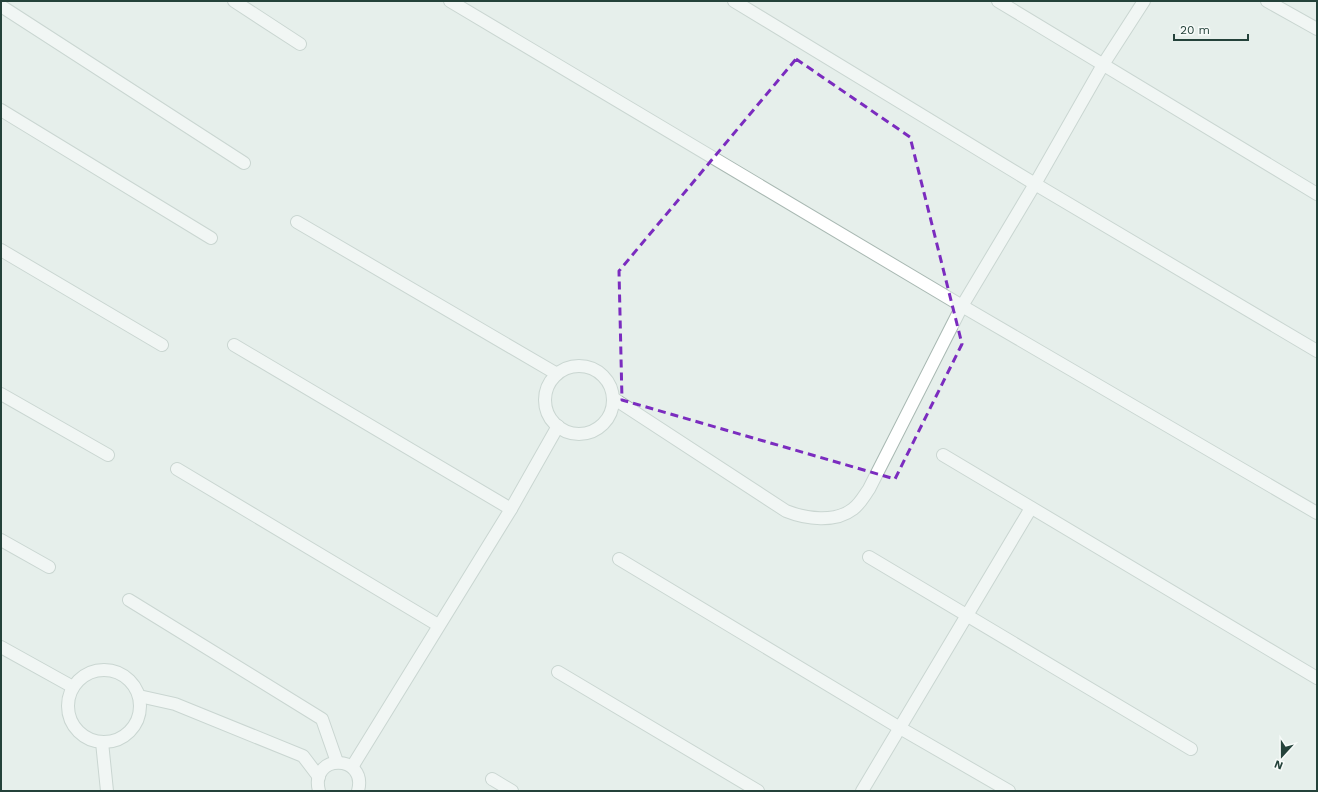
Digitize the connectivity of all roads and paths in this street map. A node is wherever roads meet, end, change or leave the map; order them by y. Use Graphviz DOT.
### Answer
graph roads {
  1 [pos="234,1"];
  2 [pos="450,1"];
  3 [pos="734,1"];
  4 [pos="998,1"];
  5 [pos="1144,1"];
  6 [pos="1267,1"];
  7 [pos="1,6"];
  8 [pos="1317,29"];
  9 [pos="300,44"];
  10 [pos="1104,64"];
  11 [pos="1,110"];
  12 [pos="244,163"];
  13 [pos="1035,184"];
  14 [pos="1317,194"];
  15 [pos="297,222"];
  16 [pos="211,238"];
  17 [pos="1,250"];
  18 [pos="962,306"];
  19 [pos="162,345"];
  20 [pos="234,345"];
  21 [pos="1317,351"];
  22 [pos="557,374"];
  23 [pos="1,394"];
  24 [pos="613,398"];
  25 [pos="558,426"];
  26 [pos="108,455"];
  27 [pos="943,455"];
  28 [pos="177,469"];
  29 [pos="1031,508"];
  30 [pos="511,509"];
  31 [pos="1317,513"];
  32 [pos="1,540"];
  33 [pos="869,557"];
  34 [pos="619,559"];
  35 [pos="49,567"];
  36 [pos="129,600"];
  37 [pos="966,616"];
  38 [pos="438,625"];
  39 [pos="1,647"];
  40 [pos="558,672"];
  41 [pos="1317,678"];
  42 [pos="73,687"];
  43 [pos="139,696"];
  44 [pos="900,728"];
  45 [pos="102,742"];
  46 [pos="1191,749"];
  47 [pos="337,762"];
  48 [pos="352,767"];
  49 [pos="319,777"];
  50 [pos="492,779"];
  51 [pos="107,791"];
  52 [pos="319,791"];
  53 [pos="358,791"];
  54 [pos="512,791"];
  55 [pos="758,791"];
  56 [pos="862,791"];
  57 [pos="1009,791"];
  1 -- 9 [label="street"];
  2 -- 18 [label="street"];
  3 -- 13 [label="street"];
  4 -- 10 [label="street"];
  5 -- 10 [label="street"];
  6 -- 8 [label="street"];
  7 -- 12 [label="street"];
  10 -- 13 [label="street"];
  10 -- 14 [label="street"];
  11 -- 16 [label="street"];
  13 -- 18 [label="street"];
  13 -- 21 [label="street"];
  15 -- 22 [label="street"];
  17 -- 19 [label="street"];
  18 -- 24 [label="street"];
  18 -- 31 [label="street"];
  20 -- 30 [label="street"];
  22 -- 24 [label="street"];
  22 -- 25 [label="street"];
  23 -- 26 [label="street"];
  24 -- 25 [label="street"];
  25 -- 30 [label="street"];
  27 -- 29 [label="street"];
  28 -- 38 [label="street"];
  29 -- 37 [label="street"];
  29 -- 41 [label="street"];
  30 -- 38 [label="street"];
  32 -- 35 [label="street"];
  33 -- 37 [label="street"];
  34 -- 44 [label="street"];
  36 -- 47 [label="street"];
  37 -- 44 [label="street"];
  37 -- 46 [label="street"];
  38 -- 48 [label="street"];
  39 -- 42 [label="street"];
  40 -- 55 [label="street"];
  42 -- 43 [label="street"];
  42 -- 45 [label="street"];
  43 -- 45 [label="street"];
  43 -- 49 [label="street"];
  44 -- 56 [label="street"];
  44 -- 57 [label="street"];
  45 -- 51 [label="street"];
  47 -- 48 [label="street"];
  47 -- 49 [label="street"];
  48 -- 53 [label="street"];
  49 -- 52 [label="street"];
  50 -- 54 [label="street"];
}
